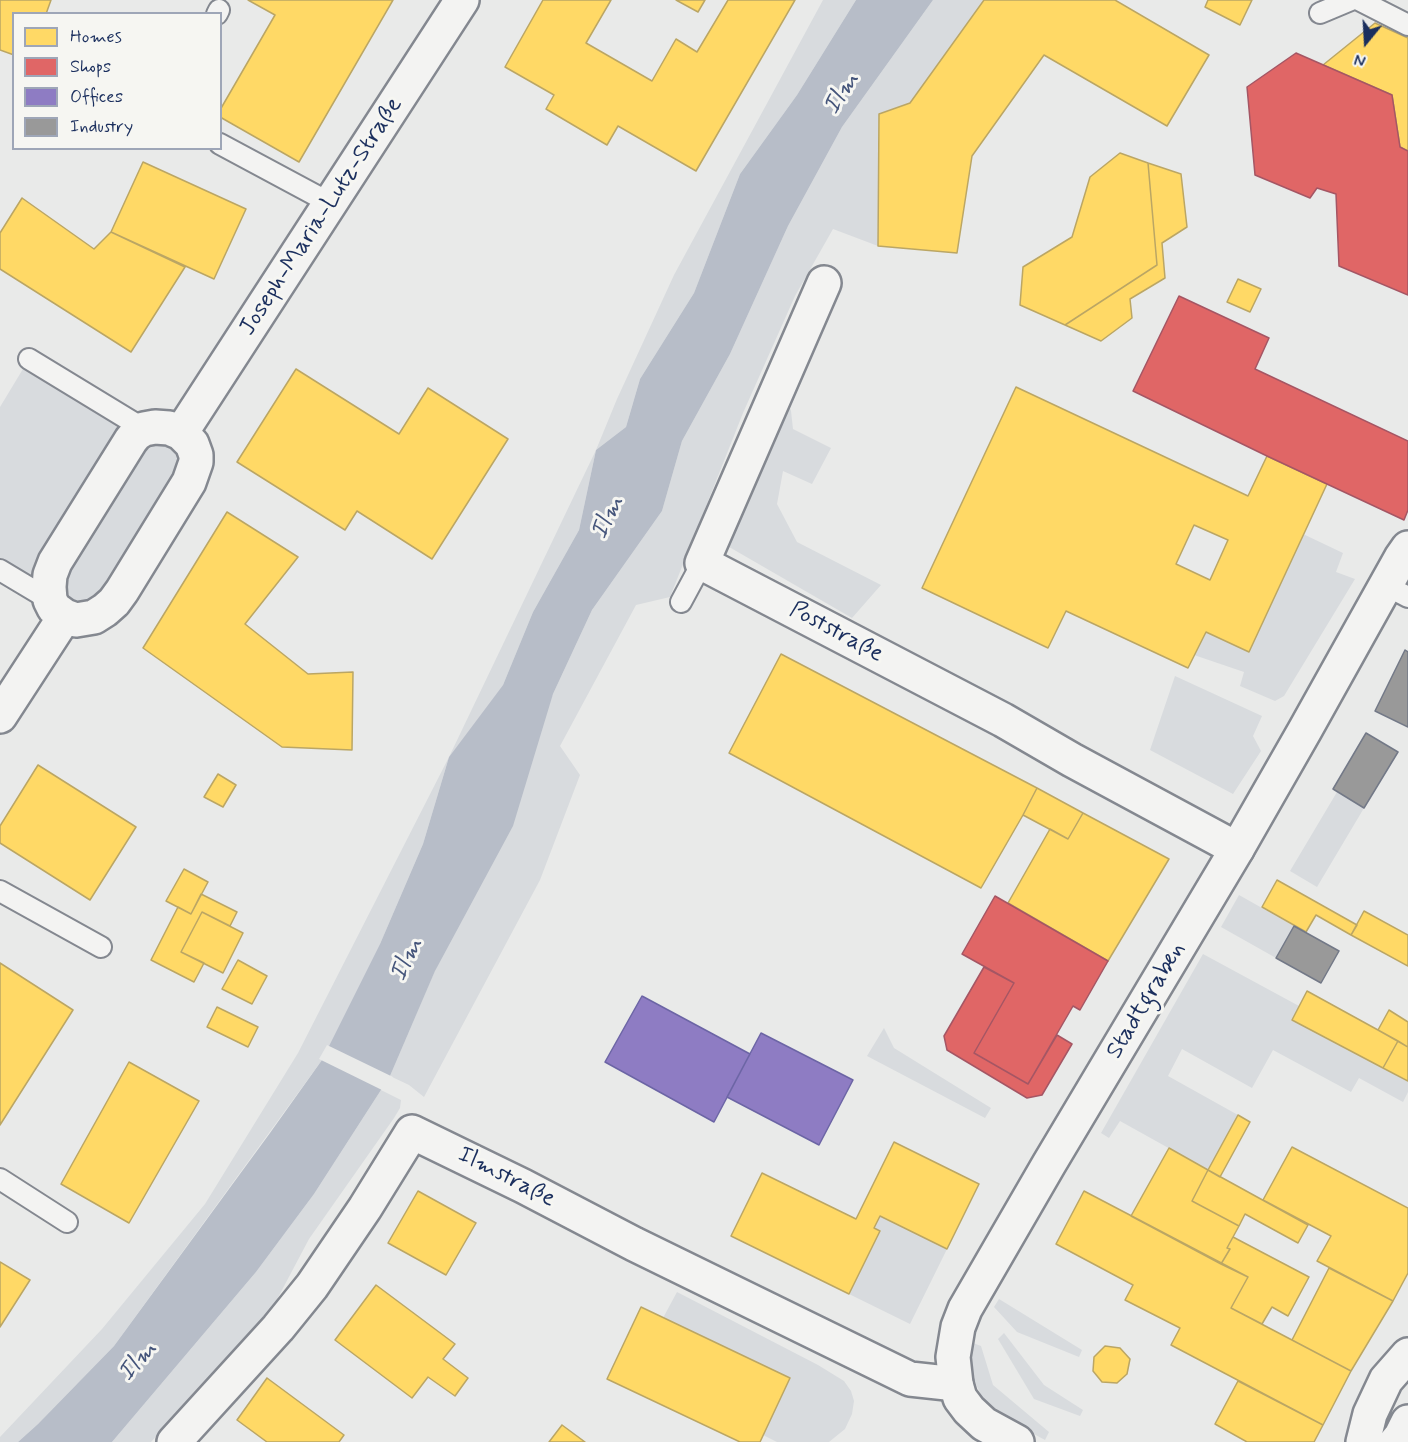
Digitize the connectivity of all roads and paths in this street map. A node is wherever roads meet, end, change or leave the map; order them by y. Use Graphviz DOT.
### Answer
graph roads {
  1 [pos="462,0"];
  2 [pos="1351,0"];
  3 [pos="1359,0"];
  4 [pos="1320,13"];
  5 [pos="1408,25"];
  6 [pos="222,145"];
  7 [pos="330,203"];
  8 [pos="824,283"];
  9 [pos="29,359"];
  10 [pos="144,429"];
  11 [pos="181,433"];
  12 [pos="1408,548"];
  13 [pos="702,563"];
  14 [pos="0,570"];
  15 [pos="1397,591"];
  16 [pos="681,602"];
  17 [pos="57,608"];
  18 [pos="0,716"];
  19 [pos="1237,849"];
  20 [pos="0,891"];
  21 [pos="100,947"];
  22 [pos="0,1179"];
  23 [pos="67,1222"];
  24 [pos="1408,1355"];
  25 [pos="956,1384"];
  26 [pos="1408,1422"];
  27 [pos="979,1433"];
  28 [pos="174,1442"];
  29 [pos="1017,1442"];
  30 [pos="1362,1442"];
  31 [pos="1396,1442"];
  1 -- 7 [label="street, Joseph-Maria-Lutz-Straße"];
  2 -- 4 [label="lane"];
  3 -- 5 [label="lane"];
  6 -- 7 [label="lane"];
  7 -- 11 [label="street, Joseph-Maria-Lutz-Straße"];
  8 -- 13 [label="street"];
  9 -- 10 [label="lane"];
  10 -- 11 [label="street"];
  10 -- 17 [label="street"];
  11 -- 17 [label="street"];
  12 -- 15 [label="street, Stadtgraben"];
  13 -- 16 [label="lane"];
  13 -- 19 [label="street, Poststraße"];
  14 -- 17 [label="lane"];
  15 -- 19 [label="street, Stadtgraben"];
  17 -- 18 [label="street"];
  19 -- 25 [label="street, Stadtgraben"];
  20 -- 21 [label="lane"];
  22 -- 23 [label="lane"];
  24 -- 30 [label="street"];
  25 -- 27 [label="street, Stadtgraben"];
  25 -- 28 [label="street, Ilmstraße"];
  26 -- 31 [label="street"];
  27 -- 29 [label="street, Stadtgraben"];
}
